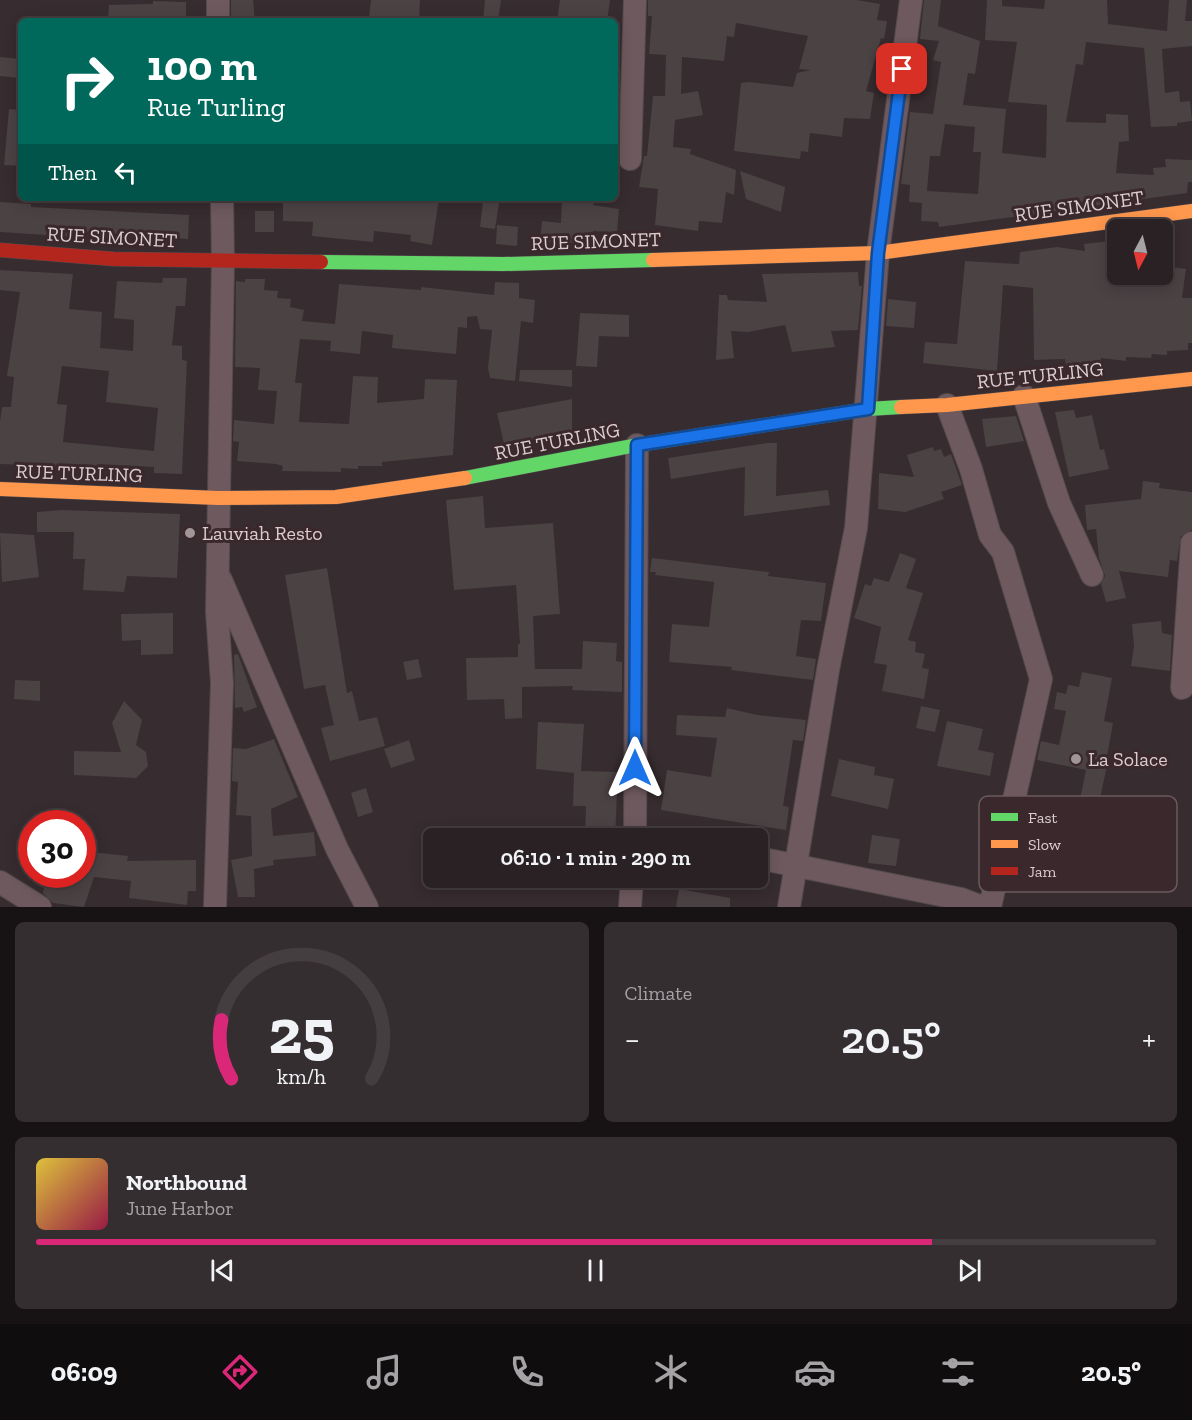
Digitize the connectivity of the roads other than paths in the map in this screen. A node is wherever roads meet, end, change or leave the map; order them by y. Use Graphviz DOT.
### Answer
graph roads {
  1 [pos="218,0"];
  2 [pos="634,0"];
  3 [pos="911,0"];
  4 [pos="218,18"];
  5 [pos="630,159"];
  6 [pos="222,201"];
  7 [pos="1192,211"];
  8 [pos="0,250"];
  9 [pos="878,253"];
  10 [pos="223,261"];
  11 [pos="1192,379"];
  12 [pos="1024,396"];
  13 [pos="947,405"];
  14 [pos="868,409"];
  15 [pos="637,445"];
  16 [pos="0,489"];
  17 [pos="218,498"];
  18 [pos="1192,543"];
  19 [pos="219,575"];
  20 [pos="1092,575"];
  21 [pos="1182,688"];
  22 [pos="1015,796"];
  23 [pos="638,828"];
  24 [pos="768,860"];
  25 [pos="798,866"];
  26 [pos="0,882"];
  27 [pos="631,888"];
  28 [pos="993,892"];
  29 [pos="40,907"];
  30 [pos="215,907"];
  31 [pos="367,907"];
  32 [pos="630,907"];
  33 [pos="789,907"];
  34 [pos="982,907"];
  35 [pos="990,907"];
  1 -- 4 [label="street"];
  2 -- 5 [label="street"];
  3 -- 9 [label="street"];
  6 -- 10 [label="street"];
  7 -- 9 [label="main road, RUE SIMONET"];
  8 -- 10 [label="main road, RUE SIMONET"];
  9 -- 10 [label="main road, RUE SIMONET"];
  9 -- 14 [label="street"];
  10 -- 17 [label="street"];
  11 -- 12 [label="main road, RUE TURLING"];
  12 -- 13 [label="main road, RUE TURLING"];
  12 -- 20 [label="street"];
  13 -- 14 [label="main road, RUE TURLING"];
  13 -- 22 [label="street"];
  14 -- 15 [label="main road, RUE TURLING"];
  14 -- 25 [label="street"];
  15 -- 17 [label="main road, RUE TURLING"];
  15 -- 23 [label="street"];
  16 -- 17 [label="main road, RUE TURLING"];
  17 -- 19 [label="street"];
  18 -- 21 [label="street"];
  19 -- 30 [label="street"];
  19 -- 31 [label="street"];
  24 -- 25 [label="street"];
  25 -- 33 [label="street"];
  25 -- 34 [label="street"];
  26 -- 29 [label="street"];
  27 -- 32 [label="street"];
  28 -- 35 [label="street"];
}
